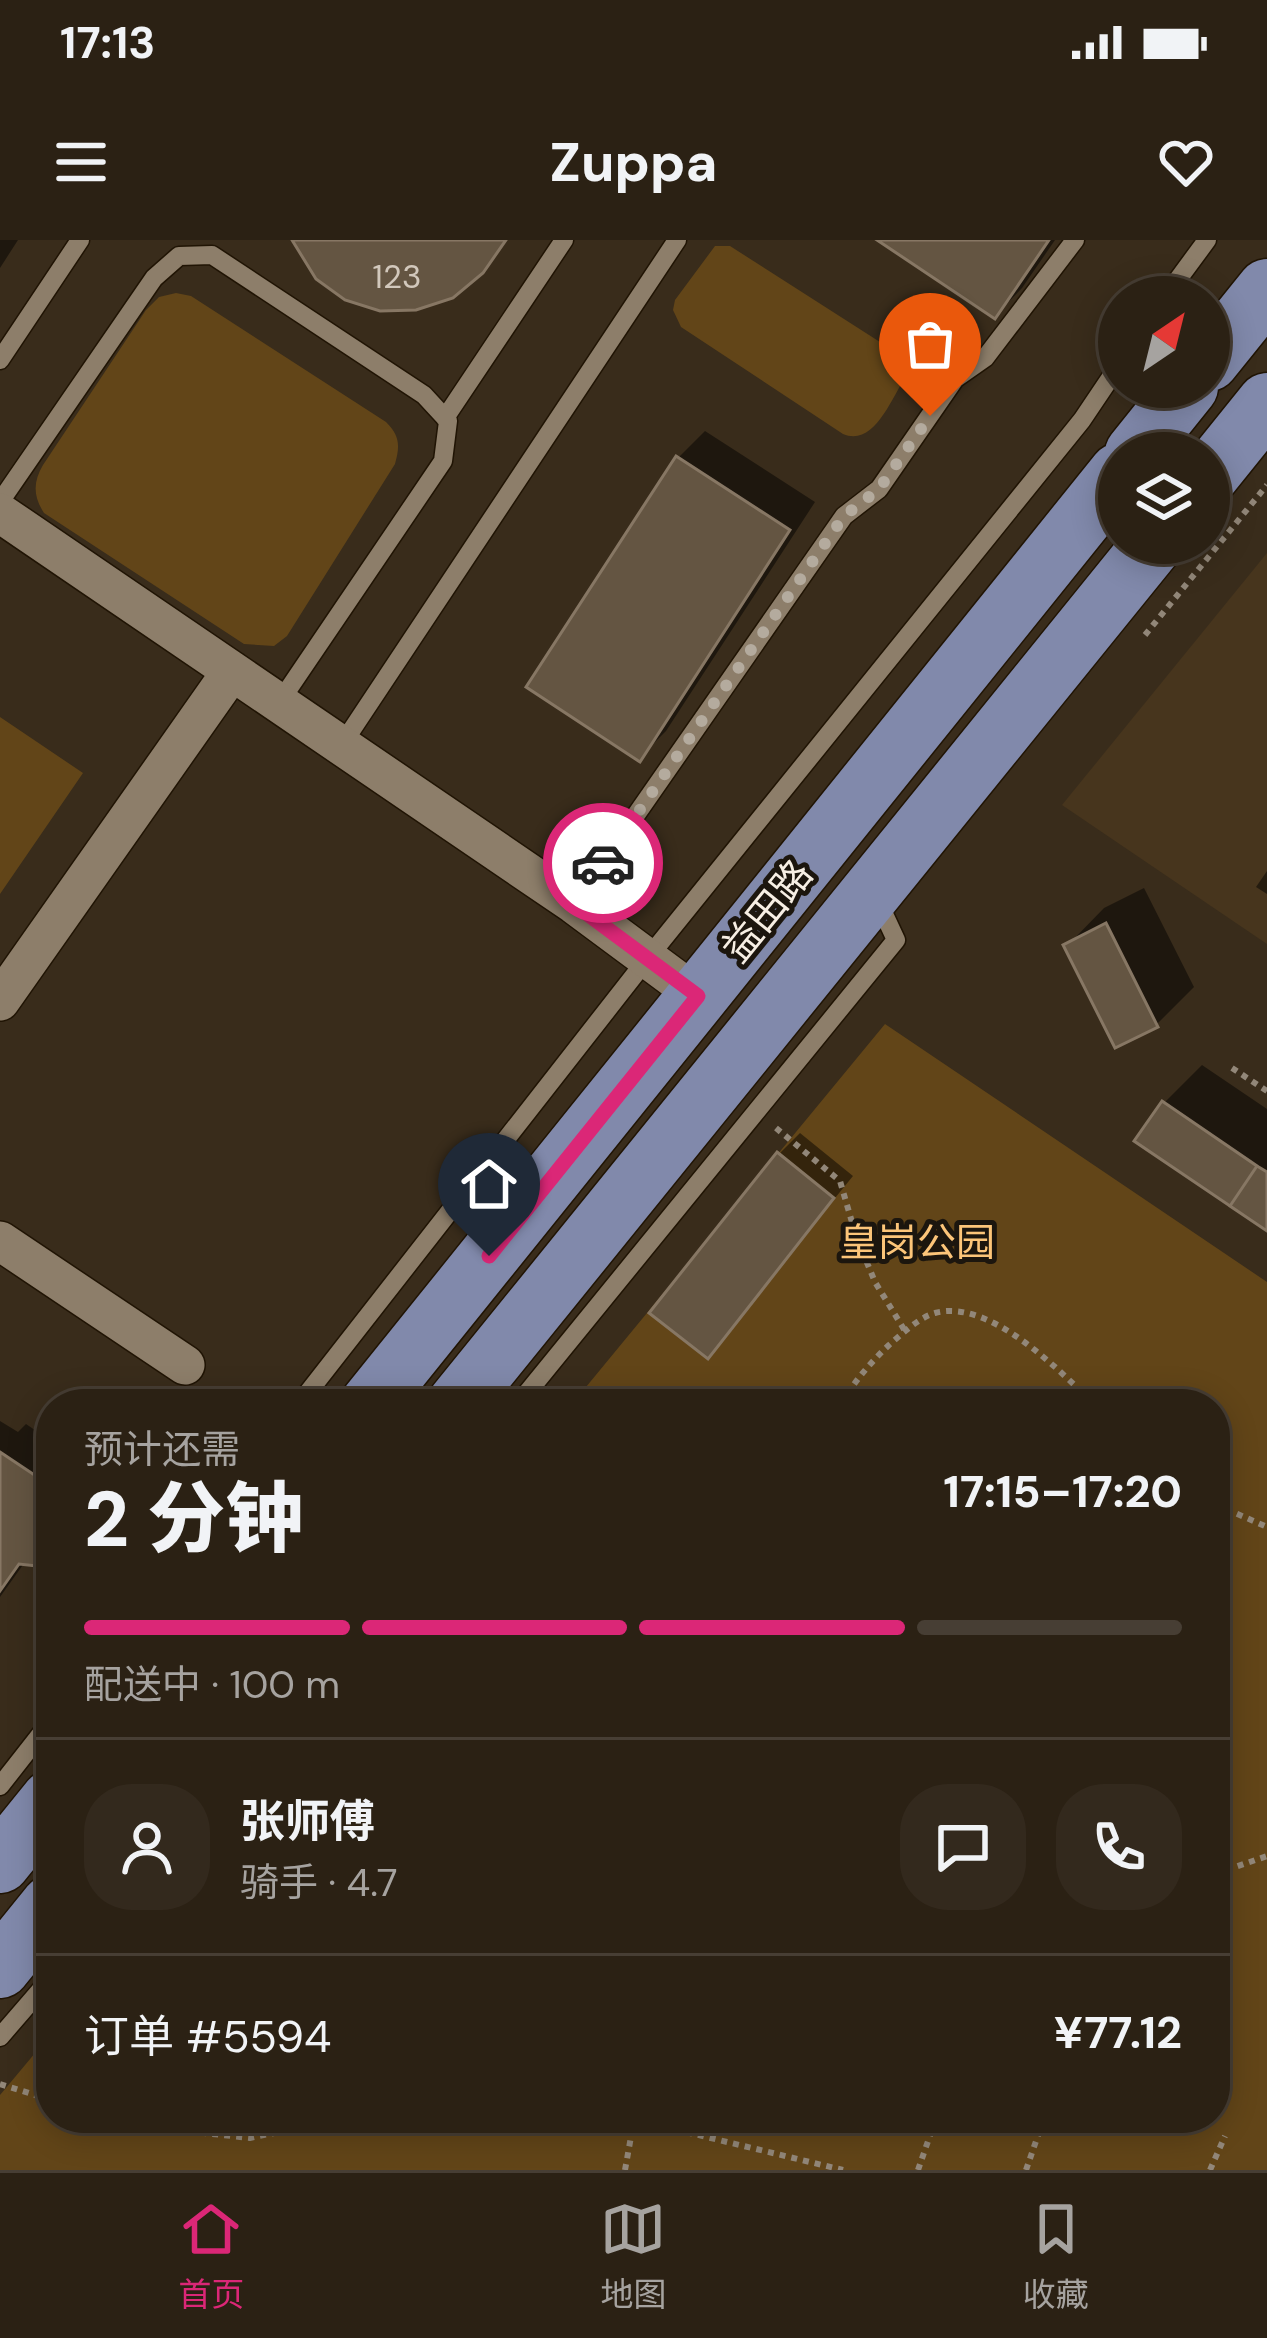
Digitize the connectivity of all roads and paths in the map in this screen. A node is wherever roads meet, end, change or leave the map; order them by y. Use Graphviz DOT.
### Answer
graph roads {
  1 [pos="80,240"];
  2 [pos="564,240"];
  3 [pos="677,240"];
  4 [pos="1075,240"];
  5 [pos="1207,240"];
  6 [pos="203,248"];
  7 [pos="1181,276"];
  8 [pos="1267,289"];
  9 [pos="1230,336"];
  10 [pos="0,360"];
  11 [pos="1098,396"];
  12 [pos="1267,403"];
  13 [pos="1171,408"];
  14 [pos="445,418"];
  15 [pos="1152,432"];
  16 [pos="1230,449"];
  17 [pos="1098,499"];
  18 [pos="0,502"];
  19 [pos="0,513"];
  20 [pos="1137,564"];
  21 [pos="232,671"];
  22 [pos="278,704"];
  23 [pos="341,746"];
  24 [pos="873,890"];
  25 [pos="574,904"];
  26 [pos="647,959"];
  27 [pos="698,996"];
  28 [pos="0,1001"];
  29 [pos="1232,1068"];
  30 [pos="1267,1091"];
  31 [pos="776,1128"];
  32 [pos="0,1241"];
  33 [pos="905,1331"];
  34 [pos="185,1365"];
  35 [pos="311,1389"];
  36 [pos="382,1389"];
  37 [pos="469,1389"];
  38 [pos="530,1389"];
  39 [pos="852,1389"];
  40 [pos="1078,1389"];
  41 [pos="1230,1511"];
  42 [pos="1267,1527"];
  43 [pos="36,1740"];
  44 [pos="0,1786"];
  45 [pos="36,1819"];
  46 [pos="1267,1856"];
  47 [pos="0,1863"];
  48 [pos="1230,1869"];
  49 [pos="36,1924"];
  50 [pos="0,1968"];
  51 [pos="36,1995"];
  52 [pos="0,2037"];
  53 [pos="0,2084"];
  54 [pos="36,2095"];
  55 [pos="208,2133"];
  56 [pos="274,2133"];
  57 [pos="630,2133"];
  58 [pos="693,2133"];
  59 [pos="931,2133"];
  60 [pos="1038,2133"];
  61 [pos="1225,2137"];
  62 [pos="625,2170"];
  63 [pos="843,2170"];
  64 [pos="918,2170"];
  65 [pos="1026,2170"];
  66 [pos="1210,2170"];
  1 -- 10 [label="lane"];
  2 -- 14 [label="lane"];
  3 -- 23 [label="lane"];
  4 -- 25 [label="lane"];
  5 -- 7 [label="lane"];
  6 -- 14 [label="lane"];
  6 -- 18 [label="lane"];
  8 -- 9 [label="main road"];
  11 -- 26 [label="lane"];
  12 -- 16 [label="main road"];
  13 -- 15 [label="main road"];
  14 -- 22 [label="lane"];
  17 -- 27 [label="main road, 益田路"];
  19 -- 21 [label="street"];
  20 -- 24 [label="main road, 益田路"];
  21 -- 22 [label="street"];
  21 -- 28 [label="street"];
  22 -- 23 [label="street"];
  23 -- 25 [label="street"];
  24 -- 37 [label="main road, 益田路"];
  24 -- 38 [label="lane"];
  25 -- 26 [label="street"];
  26 -- 27 [label="street"];
  26 -- 35 [label="lane"];
  27 -- 36 [label="main road, 益田路"];
  29 -- 30 [label="path"];
  31 -- 33 [label="path"];
  32 -- 34 [label="street"];
  33 -- 39 [label="path"];
  33 -- 40 [label="path"];
  41 -- 42 [label="path"];
  43 -- 44 [label="lane"];
  45 -- 47 [label="main road"];
  46 -- 48 [label="path"];
  49 -- 50 [label="main road"];
  51 -- 52 [label="lane"];
  53 -- 54 [label="path"];
  55 -- 56 [label="path"];
  57 -- 62 [label="path"];
  58 -- 63 [label="path"];
  59 -- 64 [label="path"];
  60 -- 65 [label="path"];
  61 -- 66 [label="path"];
}
